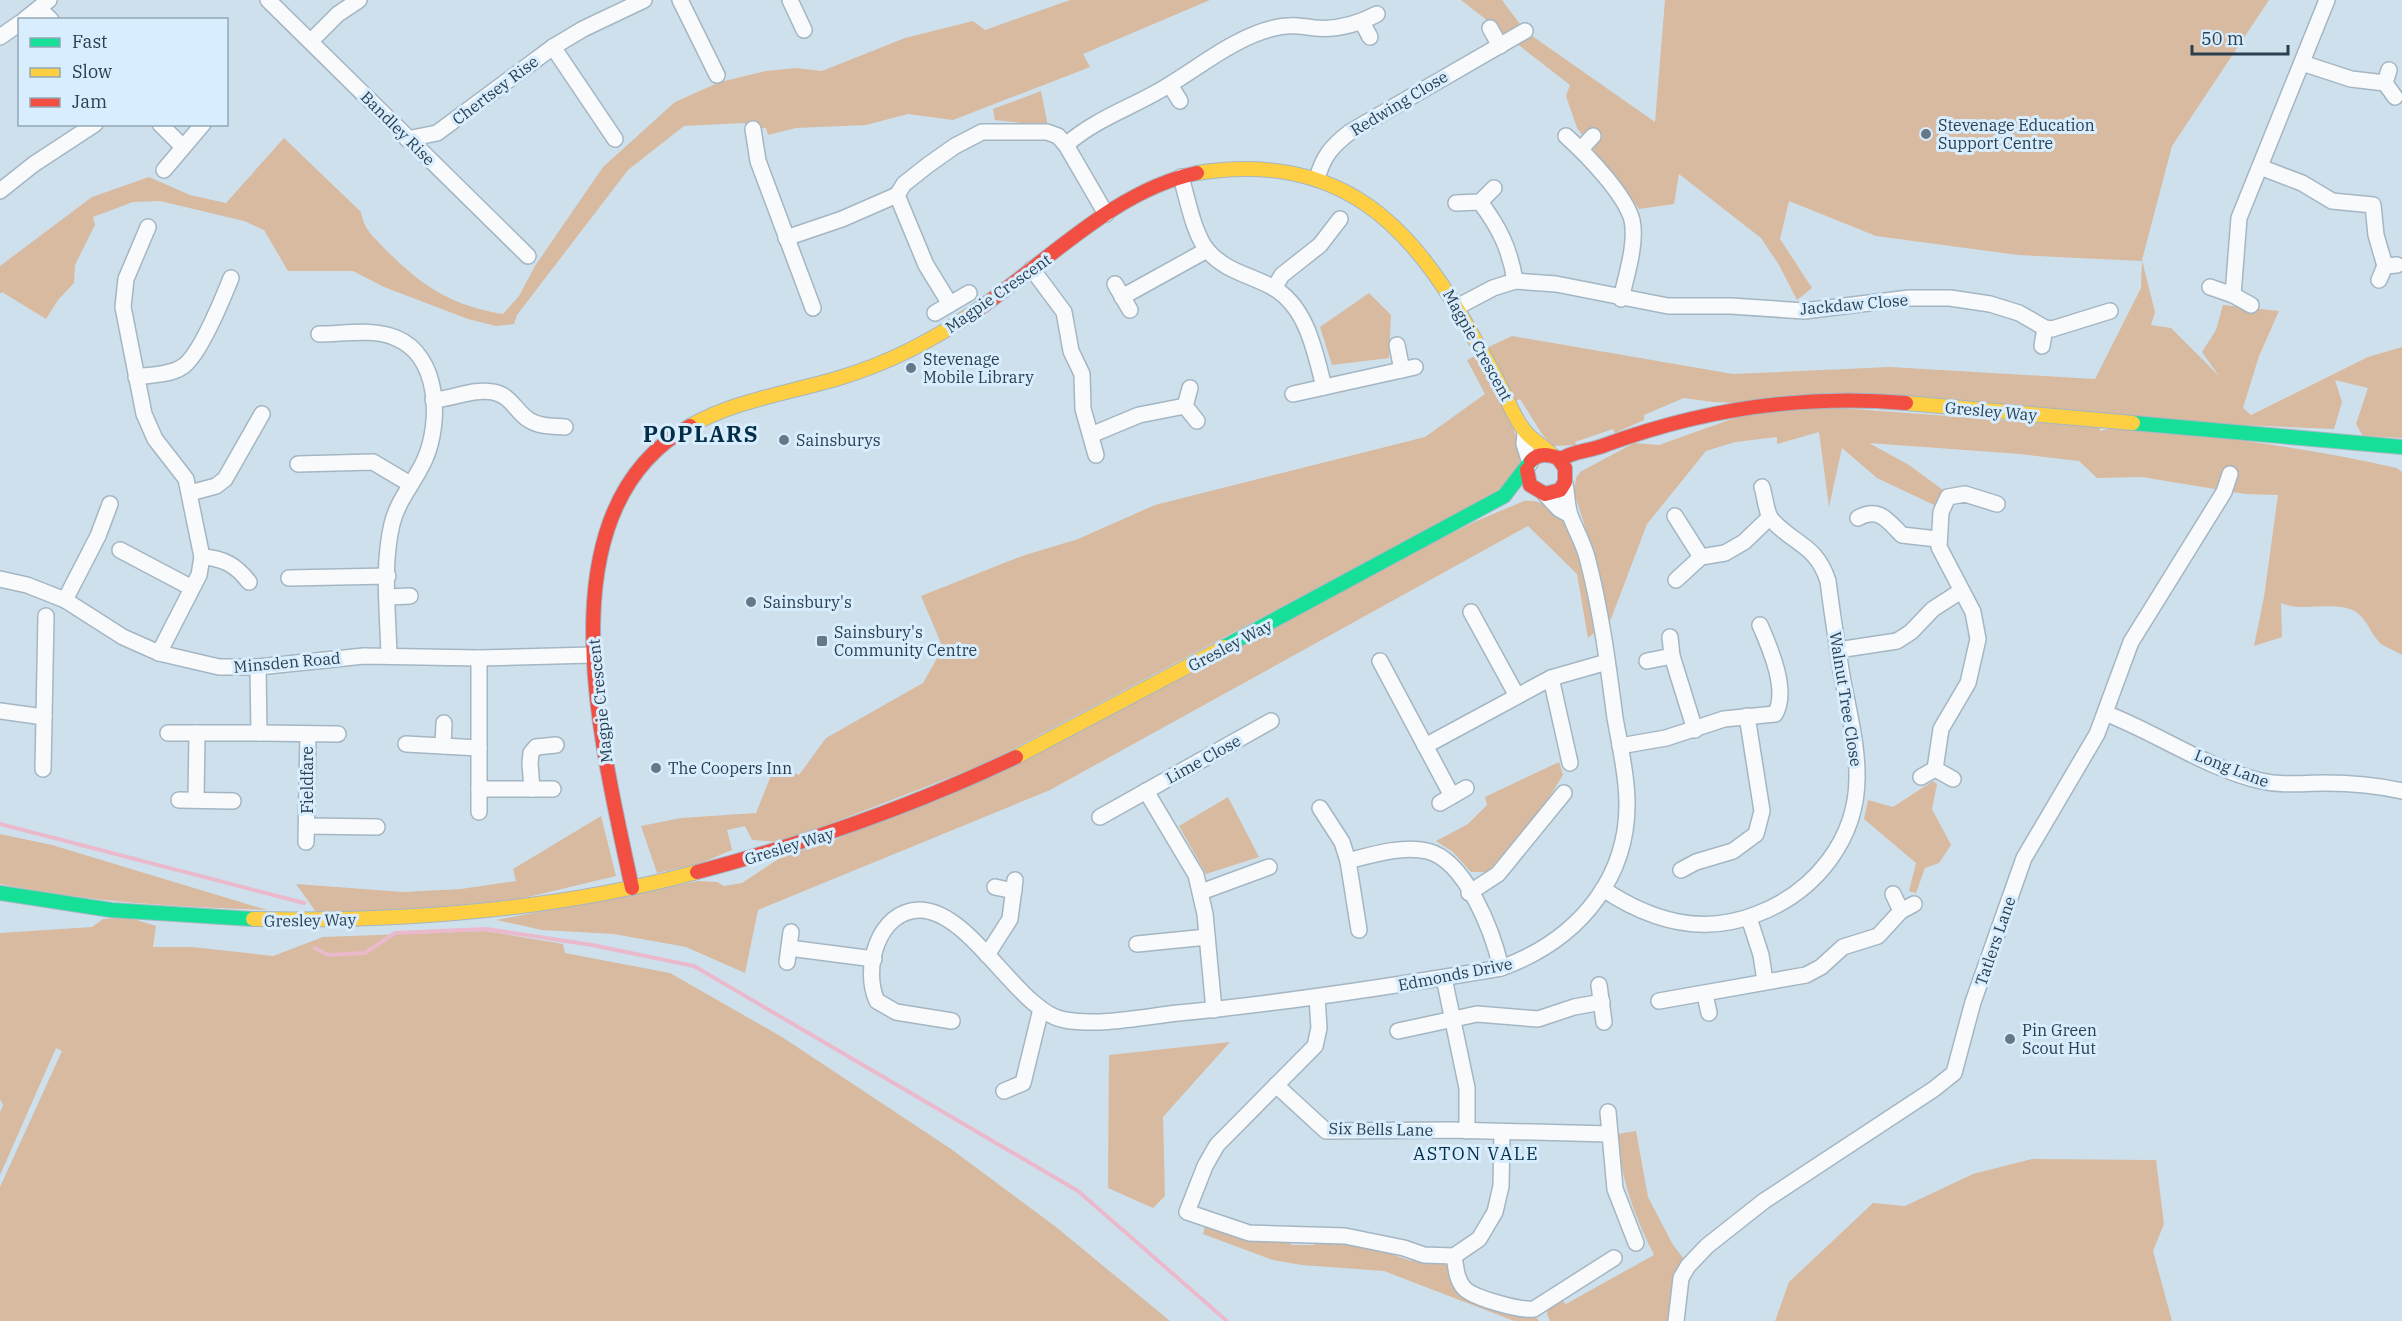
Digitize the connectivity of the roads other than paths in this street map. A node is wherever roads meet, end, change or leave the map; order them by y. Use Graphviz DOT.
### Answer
graph roads {
  1 [pos="268,0"];
  2 [pos="359,0"];
  3 [pos="644,0"];
  4 [pos="680,0"];
  5 [pos="790,0"];
  6 [pos="2327,0"];
  7 [pos="44,4"];
  8 [pos="1377,14"];
  9 [pos="26,18"];
  10 [pos="50,18"];
  11 [pos="1362,22"];
  12 [pos="18,24"];
  13 [pos="1490,28"];
  14 [pos="804,30"];
  15 [pos="1525,31"];
  16 [pos="1370,36"];
  17 [pos="0,37"];
  18 [pos="311,41"];
  19 [pos="1500,46"];
  20 [pos="553,47"];
  21 [pos="2302,63"];
  22 [pos="717,75"];
  23 [pos="1170,85"];
  24 [pos="2395,97"];
  25 [pos="1180,101"];
  26 [pos="92,126"];
  27 [pos="162,126"];
  28 [pos="201,126"];
  29 [pos="753,129"];
  30 [pos="437,133"];
  31 [pos="1566,136"];
  32 [pos="1593,136"];
  33 [pos="407,139"];
  34 [pos="615,139"];
  35 [pos="1066,144"];
  36 [pos="182,146"];
  37 [pos="1581,149"];
  38 [pos="431,162"];
  39 [pos="2260,167"];
  40 [pos="164,170"];
  41 [pos="1181,177"];
  42 [pos="1317,178"];
  43 [pos="2,184"];
  44 [pos="1494,188"];
  45 [pos="897,195"];
  46 [pos="1480,202"];
  47 [pos="1456,203"];
  48 [pos="1106,214"];
  49 [pos="1648,216"];
  50 [pos="1340,219"];
  51 [pos="1632,220"];
  52 [pos="148,227"];
  53 [pos="786,238"];
  54 [pos="1207,250"];
  55 [pos="528,256"];
  56 [pos="1032,269"];
  57 [pos="2387,270"];
  58 [pos="231,278"];
  59 [pos="1515,281"];
  60 [pos="2210,287"];
  61 [pos="1274,288"];
  62 [pos="969,293"];
  63 [pos="2233,295"];
  64 [pos="1122,297"];
  65 [pos="1621,299"];
  66 [pos="950,304"];
  67 [pos="2251,305"];
  68 [pos="1457,307"];
  69 [pos="813,308"];
  70 [pos="2110,311"];
  71 [pos="934,313"];
  72 [pos="2045,328"];
  73 [pos="319,334"];
  74 [pos="1397,345"];
  75 [pos="2042,346"];
  76 [pos="136,377"];
  77 [pos="1190,387"];
  78 [pos="1324,387"];
  79 [pos="1293,394"];
  80 [pos="433,400"];
  81 [pos="1185,406"];
  82 [pos="262,414"];
  83 [pos="1197,421"];
  84 [pos="565,427"];
  85 [pos="1525,433"];
  86 [pos="1091,435"];
  87 [pos="2402,447"];
  88 [pos="1587,452"];
  89 [pos="1096,455"];
  90 [pos="1556,456"];
  91 [pos="298,464"];
  92 [pos="1529,467"];
  93 [pos="2230,474"];
  94 [pos="1566,478"];
  95 [pos="410,484"];
  96 [pos="1762,487"];
  97 [pos="1540,492"];
  98 [pos="190,493"];
  99 [pos="1504,496"];
  100 [pos="110,504"];
  101 [pos="1997,504"];
  102 [pos="1570,515"];
  103 [pos="1675,516"];
  104 [pos="1770,517"];
  105 [pos="1858,518"];
  106 [pos="1937,539"];
  107 [pos="120,550"];
  108 [pos="202,557"];
  109 [pos="1701,557"];
  110 [pos="388,576"];
  111 [pos="289,578"];
  112 [pos="0,579"];
  113 [pos="1676,580"];
  114 [pos="249,582"];
  115 [pos="192,588"];
  116 [pos="1961,591"];
  117 [pos="410,596"];
  118 [pos="388,597"];
  119 [pos="65,600"];
  120 [pos="1471,612"];
  121 [pos="46,616"];
  122 [pos="1760,625"];
  123 [pos="1670,637"];
  124 [pos="1838,650"];
  125 [pos="159,653"];
  126 [pos="592,655"];
  127 [pos="389,656"];
  128 [pos="1672,656"];
  129 [pos="478,658"];
  130 [pos="1647,661"];
  131 [pos="1380,662"];
  132 [pos="1607,662"];
  133 [pos="258,667"];
  134 [pos="1551,678"];
  135 [pos="1517,696"];
  136 [pos="0,711"];
  137 [pos="2105,713"];
  138 [pos="1747,716"];
  139 [pos="44,717"];
  140 [pos="444,723"];
  141 [pos="1695,730"];
  142 [pos="259,732"];
  143 [pos="168,733"];
  144 [pos="197,734"];
  145 [pos="308,734"];
  146 [pos="338,734"];
  147 [pos="1268,741"];
  148 [pos="406,744"];
  149 [pos="556,745"];
  150 [pos="443,746"];
  151 [pos="1425,746"];
  152 [pos="1620,746"];
  153 [pos="479,748"];
  154 [pos="1570,763"];
  155 [pos="43,769"];
  156 [pos="1935,769"];
  157 [pos="1921,777"];
  158 [pos="1953,779"];
  159 [pos="1466,788"];
  160 [pos="479,789"];
  161 [pos="532,789"];
  162 [pos="553,789"];
  163 [pos="1146,790"];
  164 [pos="2402,790"];
  165 [pos="1564,793"];
  166 [pos="179,800"];
  167 [pos="196,800"];
  168 [pos="232,801"];
  169 [pos="1320,808"];
  170 [pos="479,812"];
  171 [pos="1100,817"];
  172 [pos="377,827"];
  173 [pos="1348,861"];
  174 [pos="1269,867"];
  175 [pos="1681,870"];
  176 [pos="995,887"];
  177 [pos="632,888"];
  178 [pos="1603,889"];
  179 [pos="1201,892"];
  180 [pos="1469,892"];
  181 [pos="0,893"];
  182 [pos="1893,894"];
  183 [pos="1749,918"];
  184 [pos="1352,923"];
  185 [pos="791,932"];
  186 [pos="1207,937"];
  187 [pos="1137,944"];
  188 [pos="987,955"];
  189 [pos="874,959"];
  190 [pos="1501,968"];
  191 [pos="1444,978"];
  192 [pos="1765,981"];
  193 [pos="1599,985"];
  194 [pos="1705,994"];
  195 [pos="1317,997"];
  196 [pos="1659,1001"];
  197 [pos="1602,1002"];
  198 [pos="1041,1008"];
  199 [pos="1214,1010"];
  200 [pos="1709,1014"];
  201 [pos="1452,1019"];
  202 [pos="1604,1022"];
  203 [pos="942,1024"];
  204 [pos="1398,1031"];
  205 [pos="1276,1085"];
  206 [pos="1004,1091"];
  207 [pos="1608,1112"];
  208 [pos="1467,1131"];
  209 [pos="1502,1131"];
  210 [pos="1609,1134"];
  211 [pos="1636,1243"];
  212 [pos="1454,1256"];
  213 [pos="1614,1258"];
  214 [pos="1676,1321"];
  1 -- 18 [label="street, Bandley Rise"];
  2 -- 18 [label="street"];
  3 -- 20 [label="street, Chertsey Rise"];
  4 -- 22 [label="street"];
  5 -- 14 [label="street"];
  6 -- 21 [label="street"];
  7 -- 9 [label="street"];
  7 -- 10 [label="street"];
  8 -- 11 [label="street"];
  11 -- 16 [label="street"];
  11 -- 23 [label="street"];
  12 -- 17 [label="street"];
  13 -- 19 [label="street"];
  15 -- 19 [label="street, Redwing Close"];
  18 -- 33 [label="street, Bandley Rise"];
  19 -- 42 [label="street, Redwing Close"];
  20 -- 30 [label="street, Chertsey Rise"];
  20 -- 34 [label="street, Chertsey Rise"];
  21 -- 24 [label="street"];
  21 -- 39 [label="street"];
  23 -- 25 [label="street"];
  23 -- 35 [label="street"];
  26 -- 43 [label="street"];
  27 -- 36 [label="street"];
  28 -- 36 [label="street"];
  29 -- 53 [label="street"];
  30 -- 33 [label="street, Chertsey Rise"];
  30 -- 38 [label="street, Chertsey Rise"];
  31 -- 37 [label="street"];
  32 -- 37 [label="street"];
  33 -- 38 [label="street, Bandley Rise"];
  35 -- 45 [label="street"];
  35 -- 48 [label="street"];
  36 -- 40 [label="street"];
  37 -- 51 [label="street"];
  38 -- 55 [label="street, Bandley Rise"];
  39 -- 57 [label="street"];
  39 -- 63 [label="street"];
  41 -- 42 [label="street, Magpie Crescent"];
  41 -- 48 [label="street, Magpie Crescent"];
  41 -- 54 [label="street"];
  42 -- 68 [label="street, Magpie Crescent"];
  44 -- 46 [label="street"];
  45 -- 53 [label="street"];
  45 -- 66 [label="street"];
  46 -- 47 [label="street"];
  46 -- 59 [label="street"];
  48 -- 56 [label="street, Magpie Crescent"];
  49 -- 51 [label="street"];
  50 -- 61 [label="street"];
  51 -- 65 [label="street"];
  52 -- 76 [label="street"];
  53 -- 69 [label="street"];
  54 -- 61 [label="street"];
  54 -- 64 [label="street"];
  56 -- 86 [label="street"];
  56 -- 126 [label="street, Magpie Crescent"];
  58 -- 76 [label="street"];
  59 -- 65 [label="street, Jackdaw Close"];
  59 -- 68 [label="street, Jackdaw Close"];
  60 -- 63 [label="street"];
  61 -- 78 [label="street"];
  62 -- 66 [label="street"];
  63 -- 67 [label="street"];
  65 -- 72 [label="street, Jackdaw Close"];
  66 -- 71 [label="street"];
  68 -- 85 [label="street, Magpie Crescent"];
  70 -- 72 [label="street"];
  72 -- 75 [label="street"];
  73 -- 80 [label="street"];
  74 -- 78 [label="street"];
  76 -- 98 [label="street"];
  77 -- 81 [label="street"];
  78 -- 79 [label="street"];
  80 -- 84 [label="street"];
  80 -- 95 [label="street"];
  81 -- 83 [label="street"];
  81 -- 86 [label="street"];
  82 -- 98 [label="street"];
  85 -- 90 [label="street, Magpie Crescent"];
  85 -- 92 [label="street, Magpie Crescent"];
  86 -- 89 [label="street"];
  87 -- 88 [label="street, Gresley Way"];
  88 -- 90 [label="street, Gresley Way"];
  88 -- 94 [label="street, Gresley Way"];
  90 -- 92 [label="street, Gresley Way"];
  90 -- 94 [label="street"];
  91 -- 95 [label="street"];
  92 -- 97 [label="street"];
  92 -- 99 [label="street, Gresley Way"];
  93 -- 137 [label="street, Tatlers Lane"];
  94 -- 97 [label="street, Gresley Way"];
  94 -- 102 [label="street, Edmonds Drive"];
  95 -- 110 [label="street"];
  96 -- 104 [label="street"];
  97 -- 99 [label="street, Gresley Way"];
  97 -- 102 [label="street, Edmonds Drive"];
  98 -- 108 [label="street"];
  99 -- 177 [label="street, Gresley Way"];
  100 -- 119 [label="street"];
  101 -- 106 [label="street"];
  102 -- 132 [label="street, Edmonds Drive"];
  103 -- 109 [label="street"];
  104 -- 109 [label="street"];
  104 -- 124 [label="street, Walnut Tree Close"];
  105 -- 106 [label="street"];
  106 -- 116 [label="street"];
  107 -- 115 [label="street"];
  108 -- 114 [label="street"];
  108 -- 115 [label="street"];
  109 -- 113 [label="street"];
  110 -- 111 [label="street"];
  110 -- 118 [label="street"];
  112 -- 119 [label="street, Minsden Road"];
  115 -- 125 [label="street"];
  116 -- 124 [label="street"];
  116 -- 156 [label="street"];
  117 -- 118 [label="street"];
  118 -- 127 [label="street"];
  119 -- 125 [label="street, Minsden Road"];
  120 -- 135 [label="street"];
  121 -- 139 [label="street"];
  122 -- 138 [label="street"];
  123 -- 128 [label="street"];
  124 -- 183 [label="street, Walnut Tree Close"];
  125 -- 133 [label="street, Minsden Road"];
  126 -- 129 [label="street, Minsden Road"];
  126 -- 177 [label="street, Magpie Crescent"];
  127 -- 129 [label="street, Minsden Road"];
  127 -- 133 [label="street, Minsden Road"];
  128 -- 130 [label="street"];
  128 -- 141 [label="street"];
  129 -- 153 [label="street"];
  131 -- 151 [label="street"];
  132 -- 134 [label="street"];
  132 -- 152 [label="street, Edmonds Drive"];
  133 -- 142 [label="street"];
  134 -- 135 [label="street"];
  134 -- 154 [label="street"];
  135 -- 151 [label="street"];
  136 -- 139 [label="street"];
  137 -- 164 [label="street, Long Lane"];
  137 -- 214 [label="street, Tatlers Lane"];
  138 -- 141 [label="street"];
  138 -- 175 [label="street"];
  139 -- 155 [label="street"];
  140 -- 150 [label="street"];
  141 -- 152 [label="street"];
  142 -- 144 [label="street, Fieldfare"];
  142 -- 145 [label="street, Fieldfare"];
  143 -- 144 [label="street, Fieldfare"];
  144 -- 167 [label="street"];
  145 -- 146 [label="street, Fieldfare"];
  145 -- 172 [label="street, Fieldfare"];
  147 -- 163 [label="street, Lime Close"];
  148 -- 150 [label="street"];
  149 -- 161 [label="street"];
  150 -- 153 [label="street"];
  151 -- 159 [label="street"];
  152 -- 178 [label="street, Edmonds Drive"];
  153 -- 160 [label="street"];
  156 -- 157 [label="street"];
  156 -- 158 [label="street"];
  160 -- 161 [label="street"];
  160 -- 170 [label="street"];
  161 -- 162 [label="street"];
  163 -- 171 [label="street, Lime Close"];
  163 -- 179 [label="street, Lime Close"];
  165 -- 180 [label="street"];
  166 -- 167 [label="street"];
  167 -- 168 [label="street"];
  169 -- 173 [label="street"];
  173 -- 180 [label="street"];
  173 -- 184 [label="street"];
  174 -- 179 [label="street"];
  176 -- 188 [label="street"];
  177 -- 181 [label="street, Gresley Way"];
  178 -- 183 [label="street, Walnut Tree Close"];
  178 -- 190 [label="street, Edmonds Drive"];
  179 -- 186 [label="street, Lime Close"];
  180 -- 190 [label="street"];
  182 -- 192 [label="street"];
  183 -- 192 [label="street"];
  185 -- 189 [label="street"];
  186 -- 187 [label="street"];
  186 -- 199 [label="street, Lime Close"];
  188 -- 189 [label="street, Edmonds Drive"];
  188 -- 198 [label="street, Edmonds Drive"];
  189 -- 203 [label="street, Edmonds Drive"];
  190 -- 191 [label="street, Edmonds Drive"];
  191 -- 195 [label="street, Edmonds Drive"];
  191 -- 201 [label="street"];
  192 -- 194 [label="street"];
  193 -- 197 [label="street"];
  194 -- 196 [label="street"];
  194 -- 200 [label="street"];
  195 -- 199 [label="street, Edmonds Drive"];
  195 -- 205 [label="street"];
  197 -- 201 [label="street"];
  197 -- 202 [label="street"];
  198 -- 199 [label="street, Edmonds Drive"];
  198 -- 206 [label="street"];
  201 -- 204 [label="street"];
  201 -- 208 [label="street"];
  205 -- 208 [label="street, Six Bells Lane"];
  205 -- 212 [label="street"];
  207 -- 210 [label="street"];
  208 -- 209 [label="street, Six Bells Lane"];
  209 -- 210 [label="street"];
  209 -- 212 [label="street"];
  210 -- 211 [label="street"];
  212 -- 213 [label="street"];
}
